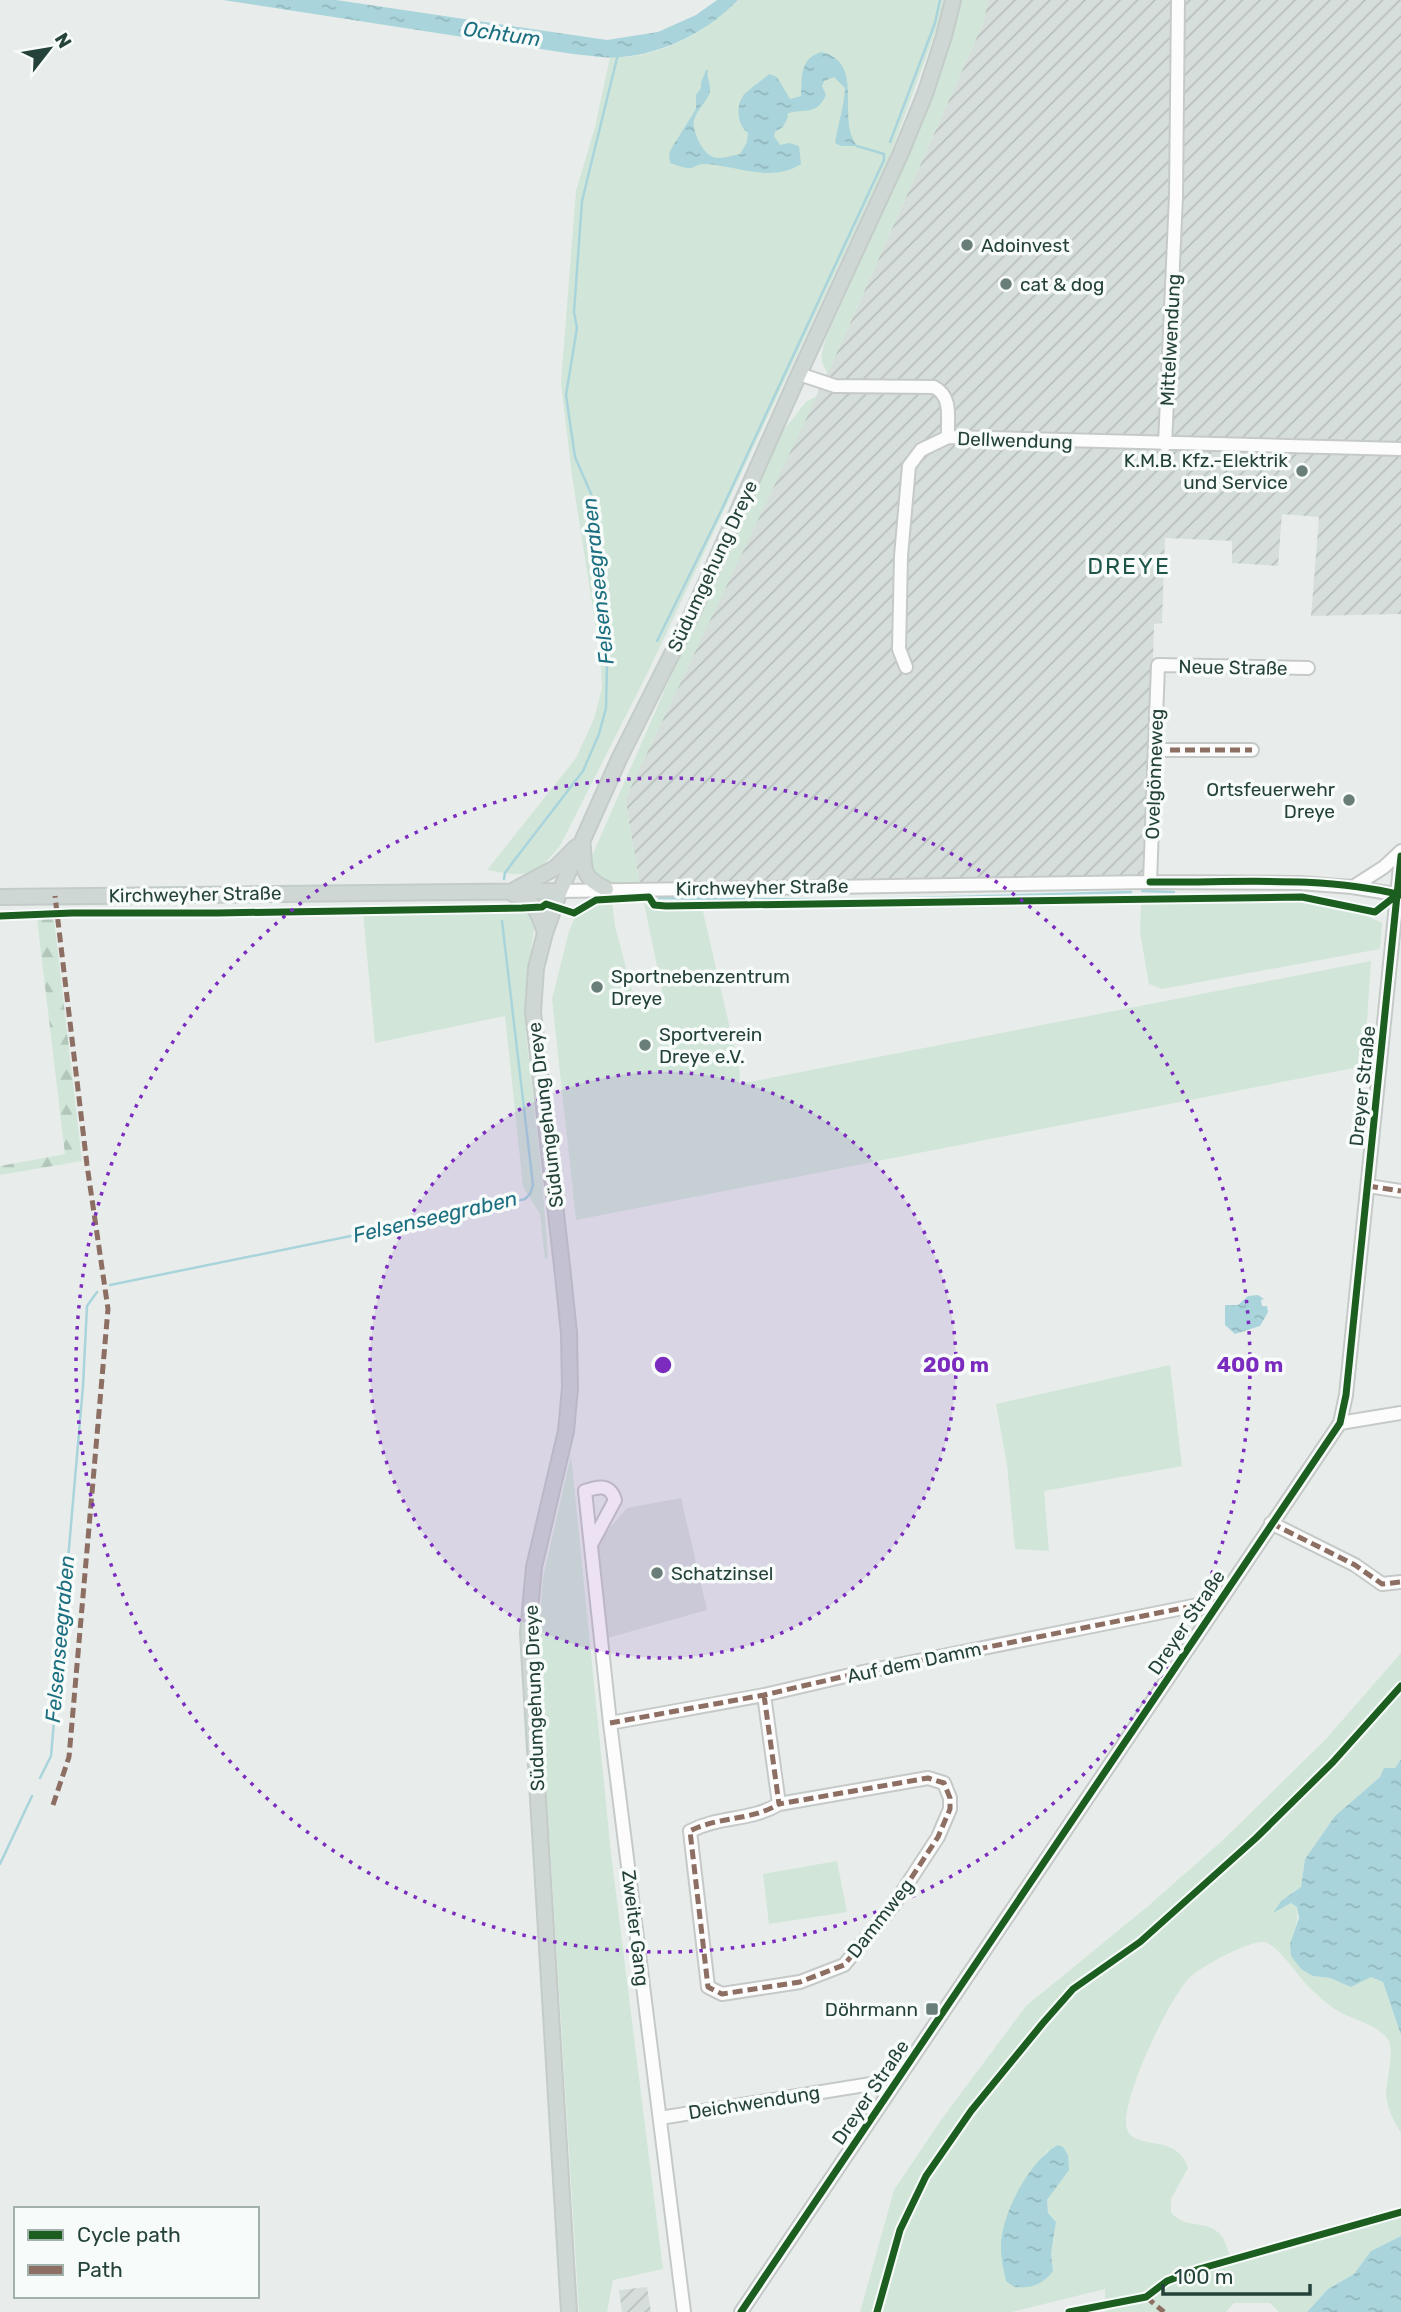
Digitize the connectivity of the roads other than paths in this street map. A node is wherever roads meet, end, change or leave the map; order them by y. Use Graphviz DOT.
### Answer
graph roads {
  1 [pos="953,0"];
  2 [pos="1178,0"];
  3 [pos="799,374"];
  4 [pos="948,437"];
  5 [pos="1165,445"];
  6 [pos="1401,449"];
  7 [pos="1158,665"];
  8 [pos="906,667"];
  9 [pos="1308,668"];
  10 [pos="1155,750"];
  11 [pos="1252,750"];
  12 [pos="585,838"];
  13 [pos="1401,851"];
  14 [pos="1401,856"];
  15 [pos="1150,882"];
  16 [pos="1352,887"];
  17 [pos="606,889"];
  18 [pos="560,891"];
  19 [pos="508,893"];
  20 [pos="1399,895"];
  21 [pos="0,897"];
  22 [pos="545,933"];
  23 [pos="1368,1186"];
  24 [pos="1401,1191"];
  25 [pos="1401,1413"];
  26 [pos="1340,1423"];
  27 [pos="1271,1524"];
  28 [pos="592,1543"];
  29 [pos="1401,1582"];
  30 [pos="1218,1601"];
  31 [pos="764,1695"];
  32 [pos="610,1723"];
  33 [pos="779,1804"];
  34 [pos="887,2093"];
  35 [pos="660,2118"];
  36 [pos="569,2312"];
  37 [pos="684,2312"];
  38 [pos="741,2312"];
  1 -- 3 [label="main road, Südumgehung Dreye"];
  2 -- 5 [label="street, Mittelwendung"];
  3 -- 4 [label="street"];
  3 -- 12 [label="main road, Südumgehung Dreye"];
  4 -- 5 [label="street, Dellwendung"];
  4 -- 8 [label="street, Dellwendung"];
  5 -- 6 [label="street"];
  7 -- 9 [label="street, Neue Straße"];
  7 -- 10 [label="street, Ovelgönneweg"];
  10 -- 11 [label="street"];
  10 -- 15 [label="street, Ovelgönneweg"];
  12 -- 17 [label="main road"];
  12 -- 18 [label="main road, Südumgehung Dreye"];
  12 -- 19 [label="main road"];
  13 -- 16 [label="street"];
  14 -- 20 [label="street, Dreyer Straße"];
  15 -- 16 [label="street, Kirchweyher Straße"];
  15 -- 17 [label="street, Kirchweyher Straße"];
  16 -- 20 [label="street, Kirchweyher Straße"];
  17 -- 18 [label="street, Kirchweyher Straße"];
  18 -- 19 [label="main road, Kirchweyher Straße"];
  18 -- 22 [label="main road, Südumgehung Dreye"];
  19 -- 21 [label="main road, Kirchweyher Straße"];
  19 -- 22 [label="main road"];
  20 -- 23 [label="street, Dreyer Straße"];
  22 -- 36 [label="main road, Südumgehung Dreye"];
  23 -- 24 [label="street"];
  23 -- 26 [label="street, Dreyer Straße"];
  25 -- 26 [label="street"];
  26 -- 27 [label="street, Dreyer Straße"];
  27 -- 29 [label="street"];
  27 -- 30 [label="street, Dreyer Straße"];
  28 -- 32 [label="street, Zweiter Gang"];
  30 -- 31 [label="street, Auf dem Damm"];
  30 -- 34 [label="street, Dreyer Straße"];
  31 -- 32 [label="street, Auf dem Damm"];
  31 -- 33 [label="street"];
  32 -- 35 [label="street, Zweiter Gang"];
  33 -- 33 [label="street, Dammweg"];
  34 -- 35 [label="street, Deichwendung"];
  34 -- 38 [label="street, Dreyer Straße"];
  35 -- 37 [label="street, Zweiter Gang"];
}
